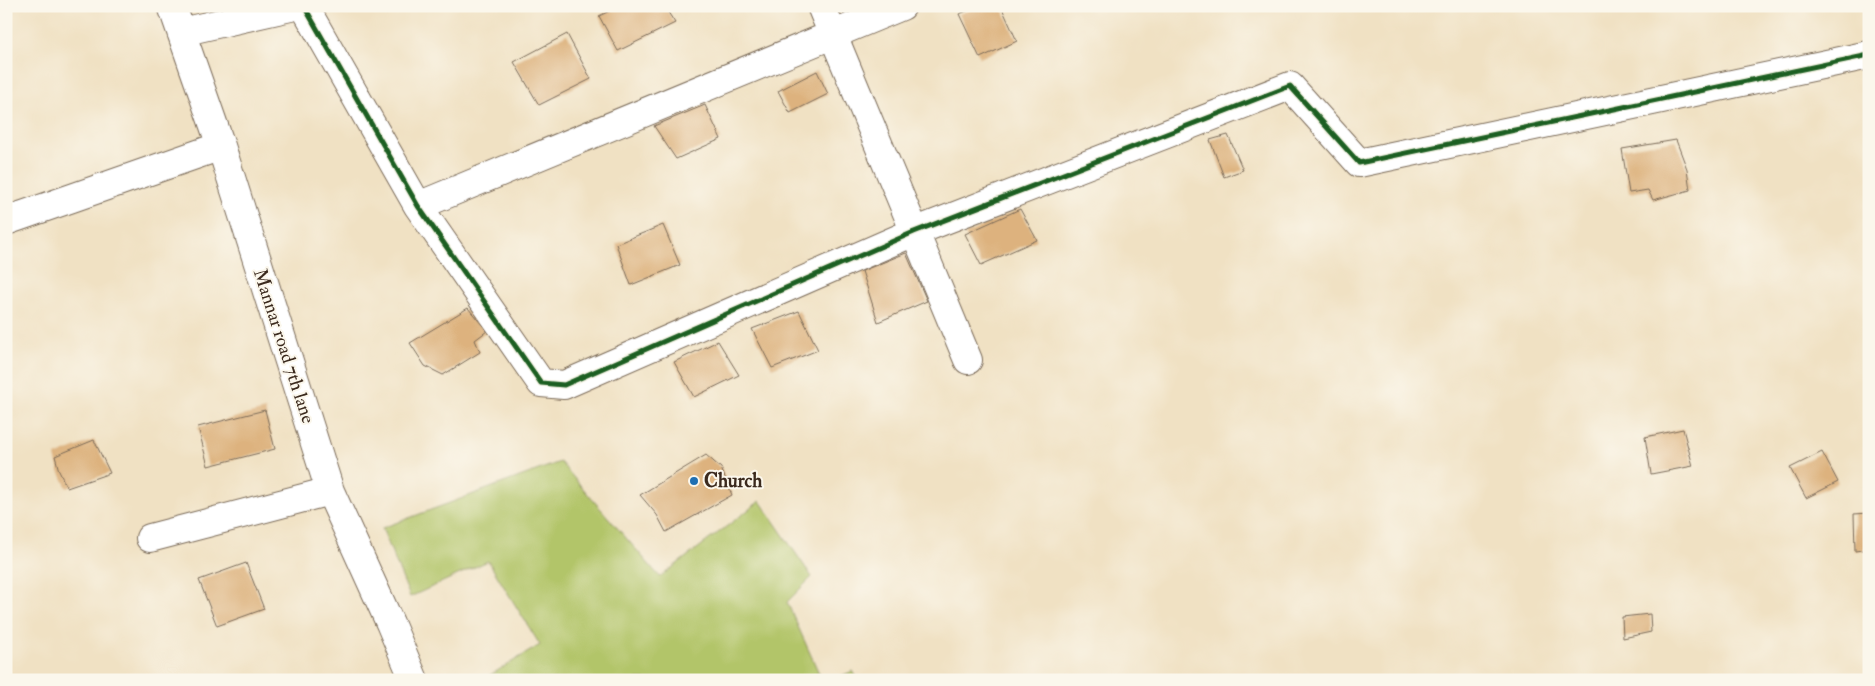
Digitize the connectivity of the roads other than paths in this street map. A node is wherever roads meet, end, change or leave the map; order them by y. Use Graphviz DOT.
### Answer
graph roads {
  1 [pos="172,6"];
  2 [pos="295,6"];
  3 [pos="304,6"];
  4 [pos="821,6"];
  5 [pos="902,6"];
  6 [pos="180,32"];
  7 [pos="833,34"];
  8 [pos="1869,55"];
  9 [pos="221,146"];
  10 [pos="418,206"];
  11 [pos="6,221"];
  12 [pos="914,232"];
  13 [pos="968,360"];
  14 [pos="330,491"];
  15 [pos="150,538"];
  16 [pos="414,680"];
  1 -- 6 [label="street, Mannar road 7th lane"];
  2 -- 6 [label="street"];
  3 -- 10 [label="street"];
  4 -- 7 [label="street"];
  5 -- 7 [label="street"];
  6 -- 9 [label="street, Mannar road 7th lane"];
  7 -- 10 [label="street"];
  7 -- 12 [label="street"];
  8 -- 12 [label="street"];
  9 -- 11 [label="street"];
  9 -- 14 [label="street, Mannar road 7th lane"];
  10 -- 12 [label="street"];
  12 -- 13 [label="street"];
  14 -- 15 [label="street"];
  14 -- 16 [label="street, Mannar road 7th lane"];
}
